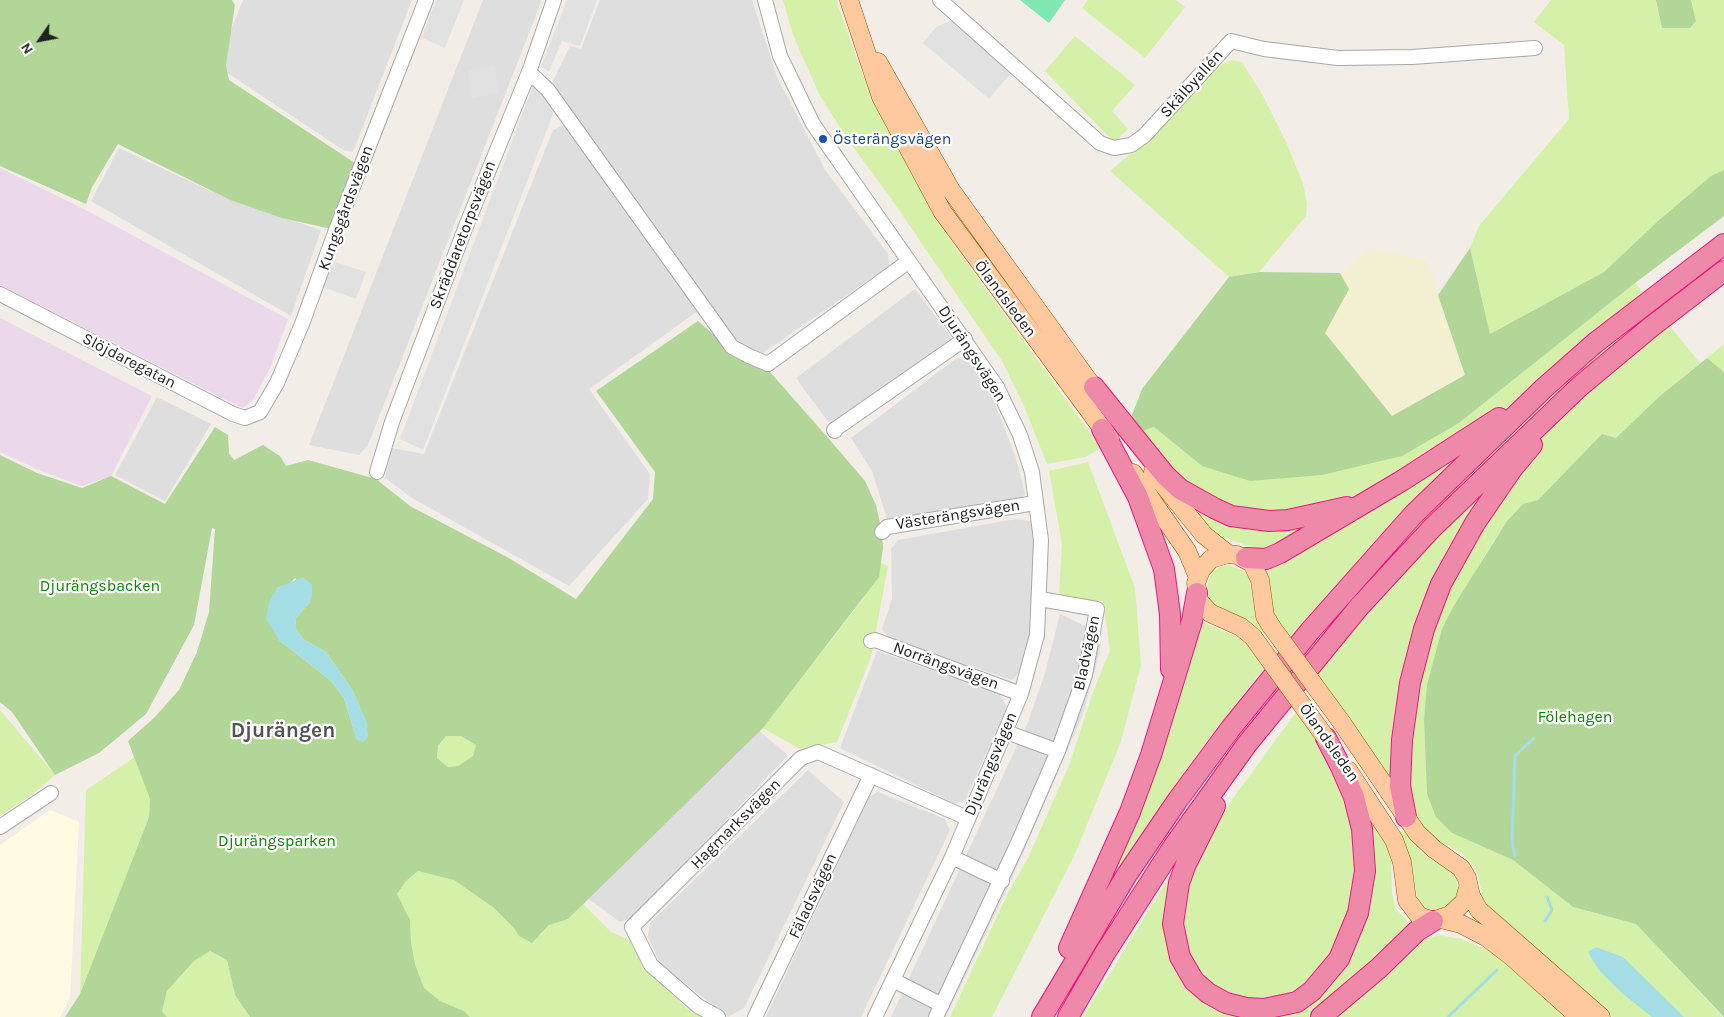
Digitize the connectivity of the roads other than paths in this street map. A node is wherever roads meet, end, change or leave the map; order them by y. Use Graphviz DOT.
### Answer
graph roads {
  1 [pos="426,0"];
  2 [pos="554,0"];
  3 [pos="765,0"];
  4 [pos="849,0"];
  5 [pos="940,0"];
  6 [pos="1535,48"];
  7 [pos="529,72"];
  8 [pos="1724,244"];
  9 [pos="909,261"];
  10 [pos="1724,271"];
  11 [pos="0,294"];
  12 [pos="965,339"];
  13 [pos="1094,387"];
  14 [pos="1579,387"];
  15 [pos="1544,388"];
  16 [pos="260,412"];
  17 [pos="1102,429"];
  18 [pos="835,431"];
  19 [pos="377,472"];
  20 [pos="1035,503"];
  21 [pos="1361,504"];
  22 [pos="882,532"];
  23 [pos="1237,556"];
  24 [pos="1197,585"];
  25 [pos="1040,599"];
  26 [pos="872,641"];
  27 [pos="1171,686"];
  28 [pos="1021,694"];
  29 [pos="1006,732"];
  30 [pos="1326,738"];
  31 [pos="1247,744"];
  32 [pos="1058,751"];
  33 [pos="870,775"];
  34 [pos="51,793"];
  35 [pos="1406,817"];
  36 [pos="967,818"];
  37 [pos="0,827"];
  38 [pos="952,857"];
  39 [pos="1002,881"];
  40 [pos="1468,888"];
  41 [pos="1437,920"];
  42 [pos="893,980"];
  43 [pos="939,1011"];
  44 [pos="718,1017"];
  45 [pos="755,1017"];
  46 [pos="875,1017"];
  47 [pos="1038,1017"];
  48 [pos="1042,1017"];
  49 [pos="1068,1017"];
  50 [pos="1321,1017"];
  51 [pos="1579,1017"];
  52 [pos="1601,1017"];
  1 -- 16 [label="street, Kungsgårdsvägen"];
  2 -- 7 [label="street, Skräddaretorpsvägen"];
  3 -- 9 [label="street, Djurängsvägen"];
  4 -- 13 [label="main road, Ölandsleden"];
  4 -- 17 [label="main road, Ölandsleden"];
  5 -- 6 [label="street, Skälbyallén"];
  7 -- 9 [label="street"];
  7 -- 19 [label="street, Skräddaretorpsvägen"];
  8 -- 15 [label="highway"];
  9 -- 12 [label="street, Djurängsvägen"];
  10 -- 14 [label="highway"];
  11 -- 16 [label="street, Slöjdaregatan"];
  12 -- 18 [label="street"];
  12 -- 20 [label="street, Djurängsvägen"];
  13 -- 21 [label="highway"];
  13 -- 23 [label="main road, Ölandsleden"];
  14 -- 31 [label="highway"];
  14 -- 35 [label="highway"];
  15 -- 21 [label="highway"];
  15 -- 48 [label="highway"];
  17 -- 24 [label="main road, Ölandsleden"];
  17 -- 27 [label="highway"];
  20 -- 22 [label="street, Västerängsvägen"];
  20 -- 25 [label="street, Djurängsvägen"];
  21 -- 23 [label="highway"];
  23 -- 24 [label="main road"];
  23 -- 35 [label="main road, Ölandsleden, bridge"];
  24 -- 27 [label="highway"];
  24 -- 30 [label="main road, Ölandsleden, bridge"];
  25 -- 28 [label="street, Djurängsvägen"];
  25 -- 32 [label="street, Bladvägen"];
  26 -- 28 [label="street, Norrängsvägen"];
  27 -- 47 [label="highway"];
  28 -- 29 [label="street, Djurängsvägen"];
  29 -- 32 [label="street"];
  29 -- 36 [label="street, Djurängsvägen"];
  30 -- 31 [label="highway"];
  30 -- 41 [label="main road, Ölandsleden"];
  31 -- 49 [label="highway"];
  32 -- 39 [label="street, Bladvägen"];
  33 -- 36 [label="street, Hagmarksvägen"];
  33 -- 44 [label="street, Hagmarksvägen"];
  33 -- 45 [label="street, Fäladsvägen"];
  34 -- 37 [label="street"];
  35 -- 40 [label="main road, Ölandsleden"];
  36 -- 38 [label="street, Djurängsvägen"];
  38 -- 39 [label="street"];
  38 -- 42 [label="street, Djurängsvägen"];
  39 -- 43 [label="street, Bladvägen"];
  40 -- 41 [label="main road"];
  40 -- 52 [label="main road, Ölandsleden"];
  41 -- 50 [label="highway"];
  41 -- 51 [label="main road, Ölandsleden"];
  42 -- 43 [label="street, Bladvägen"];
  42 -- 46 [label="street, Djurängsvägen"];
}
